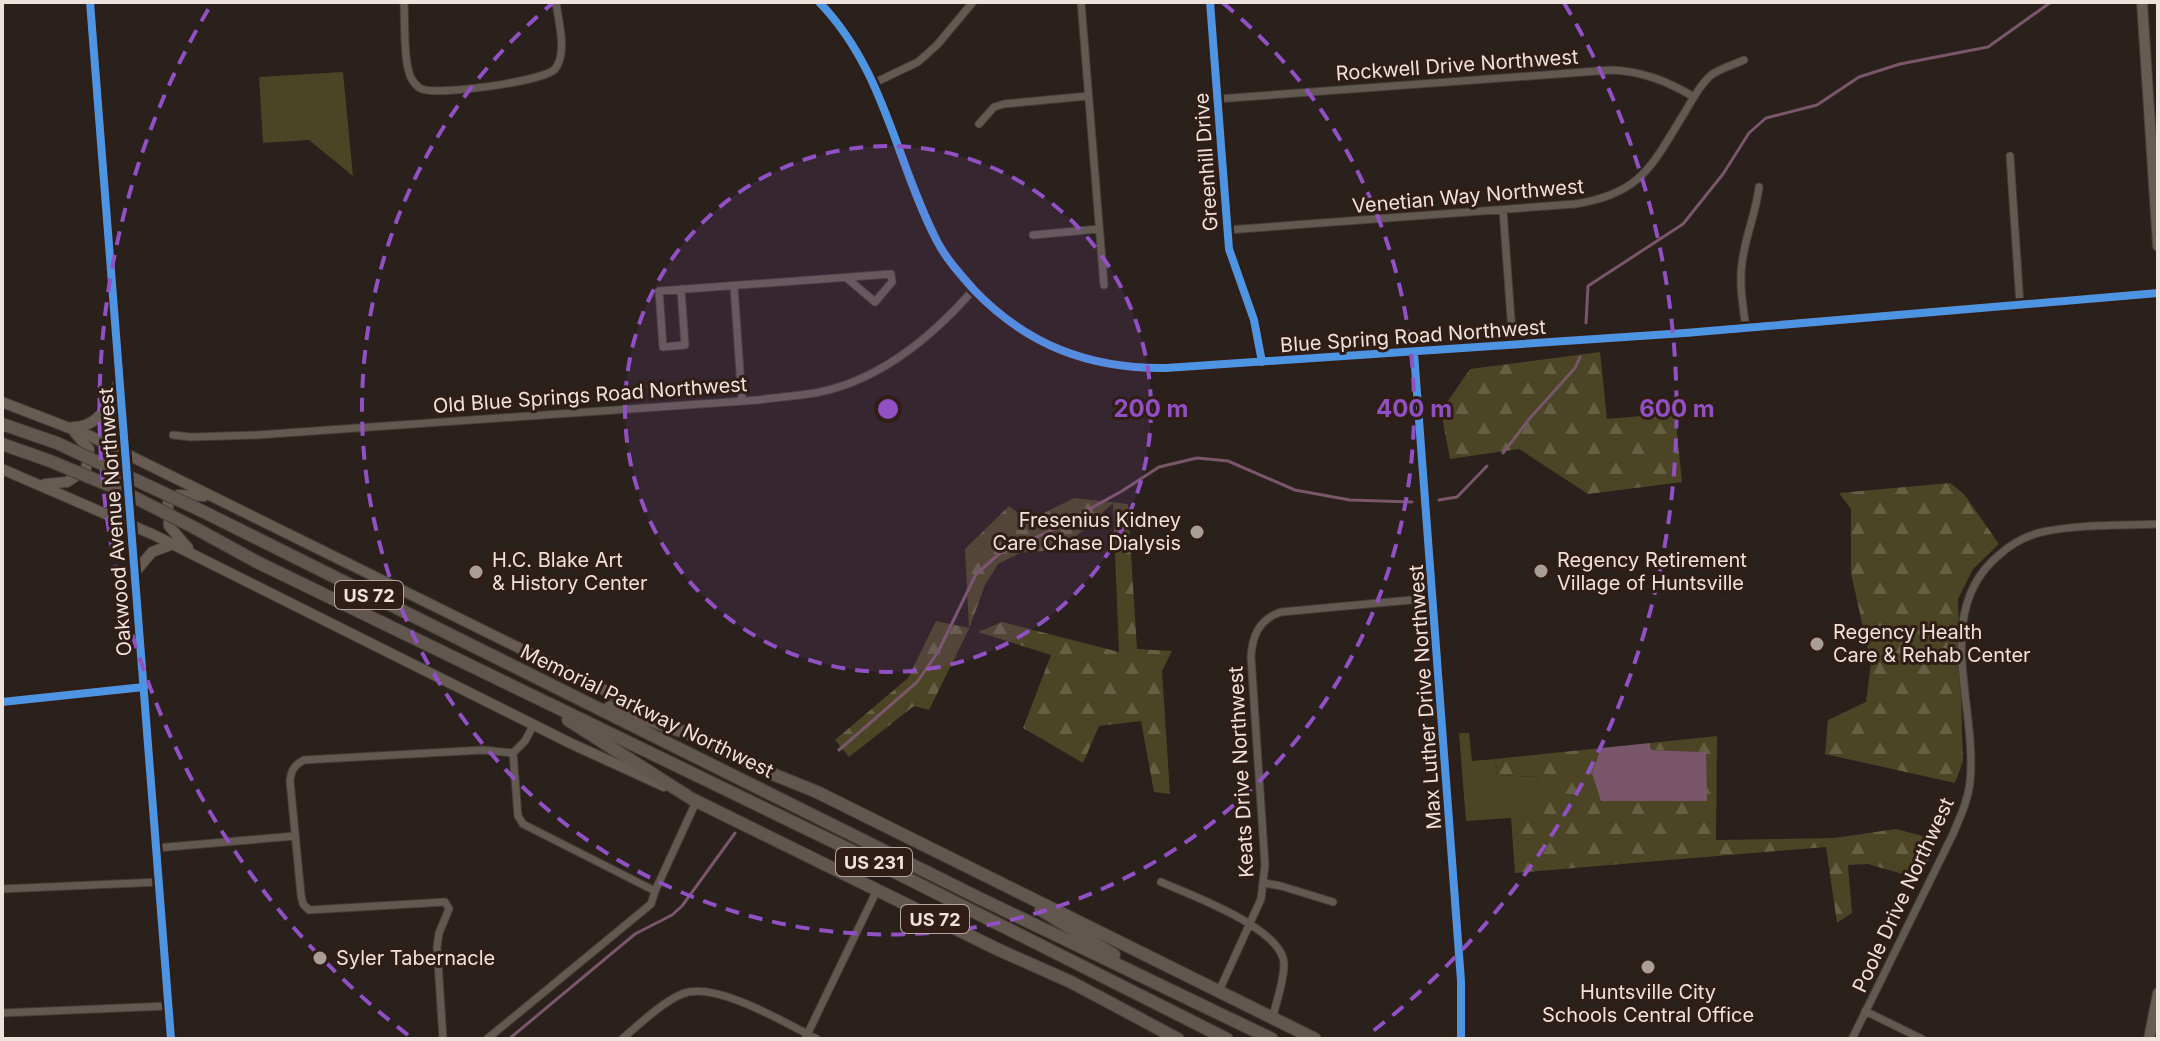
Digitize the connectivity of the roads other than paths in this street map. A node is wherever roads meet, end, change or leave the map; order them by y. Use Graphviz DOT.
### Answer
graph roads {
  1 [pos="90,2"];
  2 [pos="404,2"];
  3 [pos="556,2"];
  4 [pos="819,2"];
  5 [pos="973,2"];
  6 [pos="1081,2"];
  7 [pos="1210,2"];
  8 [pos="2142,2"];
  9 [pos="1744,60"];
  10 [pos="874,83"];
  11 [pos="1088,96"];
  12 [pos="1694,97"];
  13 [pos="1217,99"];
  14 [pos="979,124"];
  15 [pos="2010,156"];
  16 [pos="1759,187"];
  17 [pos="1503,210"];
  18 [pos="1099,229"];
  19 [pos="1227,230"];
  20 [pos="1033,235"];
  21 [pos="2158,246"];
  22 [pos="848,279"];
  23 [pos="1104,285"];
  24 [pos="734,286"];
  25 [pos="681,289"];
  26 [pos="974,289"];
  27 [pos="2158,293"];
  28 [pos="2020,305"];
  29 [pos="1746,328"];
  30 [pos="1513,346"];
  31 [pos="1414,353"];
  32 [pos="1262,362"];
  33 [pos="120,380"];
  34 [pos="742,401"];
  35 [pos="2,402"];
  36 [pos="2,424"];
  37 [pos="67,427"];
  38 [pos="173,435"];
  39 [pos="2,444"];
  40 [pos="126,454"];
  41 [pos="2,469"];
  42 [pos="41,485"];
  43 [pos="217,499"];
  44 [pos="2158,524"];
  45 [pos="131,525"];
  46 [pos="173,544"];
  47 [pos="199,557"];
  48 [pos="135,573"];
  49 [pos="1433,598"];
  50 [pos="536,679"];
  51 [pos="144,687"];
  52 [pos="518,689"];
  53 [pos="2,702"];
  54 [pos="534,724"];
  55 [pos="696,736"];
  56 [pos="513,753"];
  57 [pos="694,800"];
  58 [pos="295,836"];
  59 [pos="156,848"];
  60 [pos="159,882"];
  61 [pos="1161,882"];
  62 [pos="1264,883"];
  63 [pos="2,889"];
  64 [pos="877,890"];
  65 [pos="655,891"];
  66 [pos="1020,894"];
  67 [pos="1333,902"];
  68 [pos="1251,922"];
  69 [pos="1134,973"];
  70 [pos="1219,991"];
  71 [pos="2158,993"];
  72 [pos="168,1006"];
  73 [pos="1865,1011"];
  74 [pos="2,1013"];
  75 [pos="1272,1020"];
  76 [pos="170,1036"];
  77 [pos="806,1037"];
  78 [pos="443,1039"];
  79 [pos="487,1039"];
  80 [pos="622,1039"];
  81 [pos="817,1039"];
  82 [pos="1178,1039"];
  83 [pos="1227,1039"];
  84 [pos="1272,1039"];
  85 [pos="1315,1039"];
  86 [pos="1461,1039"];
  87 [pos="1852,1039"];
  88 [pos="1922,1039"];
  89 [pos="2149,1039"];
  1 -- 33 [label="street, Oakwood Avenue Northwest"];
  2 -- 3 [label="street"];
  4 -- 10 [label="street, Blue Spring Road Northwest"];
  5 -- 10 [label="street"];
  6 -- 11 [label="street"];
  7 -- 13 [label="street, Greenhill Drive"];
  8 -- 21 [label="street"];
  9 -- 12 [label="street, Venetian Way Northwest"];
  10 -- 26 [label="street, Blue Spring Road Northwest"];
  11 -- 14 [label="street"];
  11 -- 18 [label="street"];
  12 -- 13 [label="street, Rockwell Drive Northwest"];
  12 -- 17 [label="street, Venetian Way Northwest"];
  13 -- 19 [label="street, Greenhill Drive"];
  15 -- 28 [label="street"];
  16 -- 29 [label="street"];
  17 -- 19 [label="street, Venetian Way Northwest"];
  17 -- 30 [label="street"];
  18 -- 20 [label="street"];
  18 -- 23 [label="street"];
  19 -- 32 [label="street, Greenhill Drive"];
  22 -- 22 [label="street"];
  22 -- 24 [label="street"];
  24 -- 25 [label="street"];
  24 -- 34 [label="street"];
  25 -- 25 [label="street"];
  26 -- 32 [label="street, Blue Spring Road Northwest"];
  26 -- 34 [label="street, Old Blue Springs Road Northwest"];
  27 -- 28 [label="street, Blue Spring Road Northwest"];
  28 -- 29 [label="street, Blue Spring Road Northwest"];
  29 -- 30 [label="street, Blue Spring Road Northwest"];
  30 -- 31 [label="street, Blue Spring Road Northwest"];
  31 -- 32 [label="street, Blue Spring Road Northwest"];
  31 -- 49 [label="street, Max Luther Drive Northwest"];
  33 -- 37 [label="street"];
  33 -- 40 [label="street, Oakwood Avenue Northwest"];
  34 -- 38 [label="street, Old Blue Springs Road Northwest"];
  35 -- 37 [label="street"];
  36 -- 50 [label="highway, Memorial Parkway Northwest / US 72, bridge"];
  37 -- 40 [label="street"];
  37 -- 42 [label="street"];
  39 -- 52 [label="highway, Memorial Parkway Northwest / US 72, bridge"];
  40 -- 43 [label="street"];
  40 -- 45 [label="street, Oakwood Avenue Northwest"];
  41 -- 42 [label="street"];
  42 -- 45 [label="street"];
  43 -- 47 [label="street"];
  43 -- 55 [label="street"];
  44 -- 73 [label="street, Poole Drive Northwest"];
  45 -- 46 [label="street"];
  45 -- 48 [label="street, Oakwood Avenue Northwest"];
  46 -- 47 [label="street"];
  46 -- 48 [label="street"];
  47 -- 54 [label="street"];
  48 -- 51 [label="street, Oakwood Avenue Northwest"];
  49 -- 62 [label="street, Keats Drive Northwest"];
  49 -- 86 [label="street, Max Luther Drive Northwest"];
  50 -- 55 [label="highway, US 72"];
  50 -- 69 [label="highway, Memorial Parkway Northwest / US 231"];
  51 -- 53 [label="street"];
  51 -- 59 [label="street, Oakwood Avenue Northwest"];
  52 -- 57 [label="highway, US 72"];
  52 -- 83 [label="highway, Memorial Parkway Northwest / US 231"];
  54 -- 56 [label="street"];
  54 -- 57 [label="street"];
  55 -- 66 [label="highway, US 72"];
  56 -- 58 [label="street"];
  56 -- 65 [label="street"];
  57 -- 64 [label="highway, US 72"];
  57 -- 65 [label="street"];
  58 -- 59 [label="street"];
  58 -- 78 [label="street"];
  59 -- 60 [label="street, Oakwood Avenue Northwest"];
  60 -- 63 [label="street"];
  60 -- 72 [label="street, Oakwood Avenue Northwest"];
  61 -- 68 [label="street"];
  62 -- 67 [label="street"];
  62 -- 68 [label="street, Keats Drive Northwest"];
  64 -- 77 [label="street"];
  64 -- 82 [label="highway, US 72"];
  65 -- 79 [label="street"];
  66 -- 69 [label="highway"];
  66 -- 70 [label="highway, US 72"];
  68 -- 70 [label="street, Keats Drive Northwest"];
  68 -- 75 [label="street"];
  69 -- 84 [label="highway, Memorial Parkway Northwest / US 231"];
  70 -- 75 [label="highway, US 72"];
  71 -- 89 [label="street"];
  72 -- 74 [label="street"];
  72 -- 76 [label="street, Oakwood Avenue Northwest"];
  73 -- 87 [label="street, Poole Drive Northwest"];
  73 -- 88 [label="street"];
  75 -- 85 [label="highway, US 72"];
  77 -- 80 [label="street"];
  77 -- 81 [label="street"];
}
